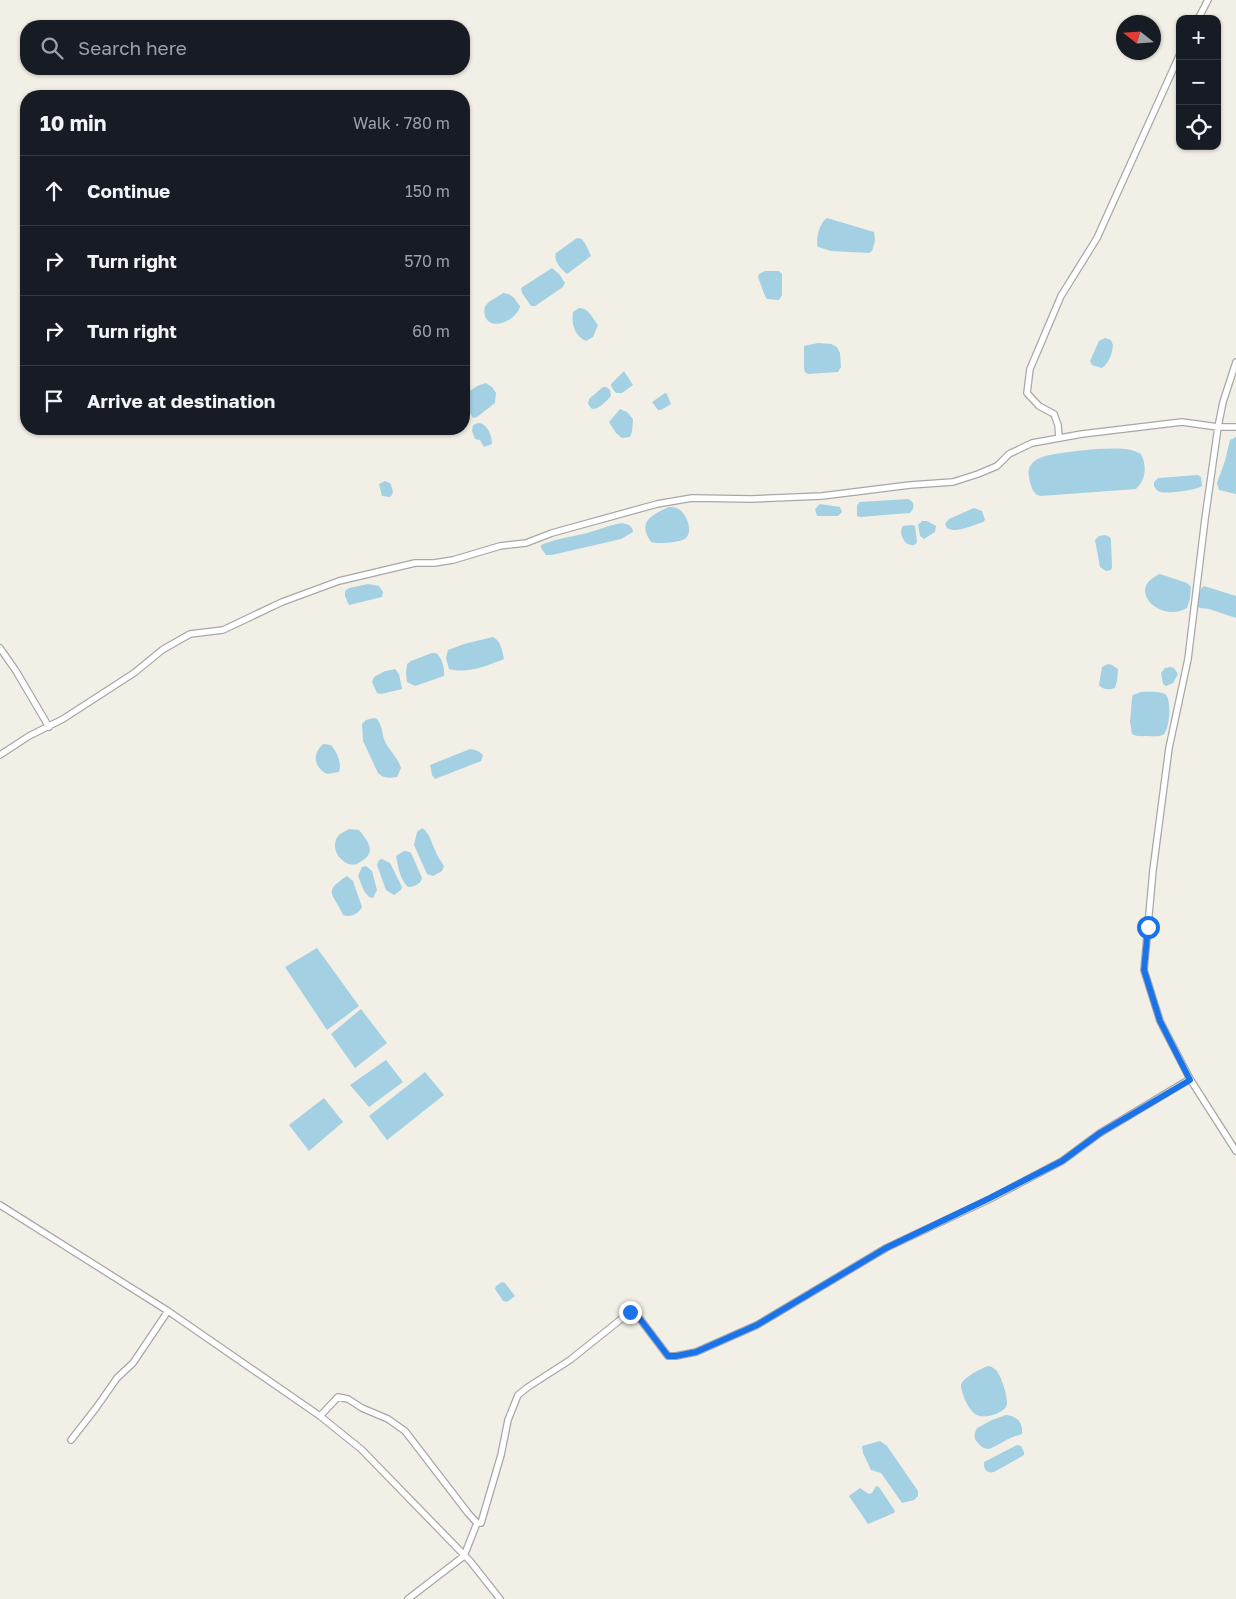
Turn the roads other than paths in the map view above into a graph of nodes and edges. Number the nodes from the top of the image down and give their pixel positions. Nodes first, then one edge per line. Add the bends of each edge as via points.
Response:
1 (1208, 0) edge
2 (1200, 15) edge
3 (1177, 60) edge
4 (1236, 362) edge
5 (1218, 427) junction
6 (1236, 427) edge
7 (1059, 438) junction
8 (0, 648) edge
9 (49, 727) junction
10 (0, 755) edge
11 (1190, 1080) junction
12 (1236, 1150) edge
13 (0, 1205) edge
14 (168, 1311) junction
15 (320, 1416) junction
16 (70, 1440) dead end
17 (478, 1523) junction
18 (464, 1556) junction
19 (408, 1599) edge
20 (500, 1599) edge

1 - 2 street
3 - 7 street via 1097,238 1061,296 1030,369 1027,393 1039,406 1054,414
4 - 5 street
5 - 6 street
5 - 7 street via 1182,422
5 - 11 street via 1188,659 1167,756 1144,970 1160,1021
7 - 9 street via 1032,443 1009,454 997,466 952,482 822,496 692,498 657,504 526,543 500,546 453,560 415,563 340,581 282,602 223,630 190,634
8 - 9 street
9 - 10 street via 28,736
11 - 12 street
11 - 17 street via 1100,1133 1062,1161 886,1248 757,1325 696,1352 668,1356 637,1315 630,1312 570,1360 518,1395 508,1420 482,1520
13 - 14 street
14 - 15 street
14 - 16 street via 133,1363 117,1378
15 - 17 street via 338,1397 394,1423 405,1431
15 - 18 street via 361,1449
17 - 18 street
18 - 19 street
18 - 20 street

